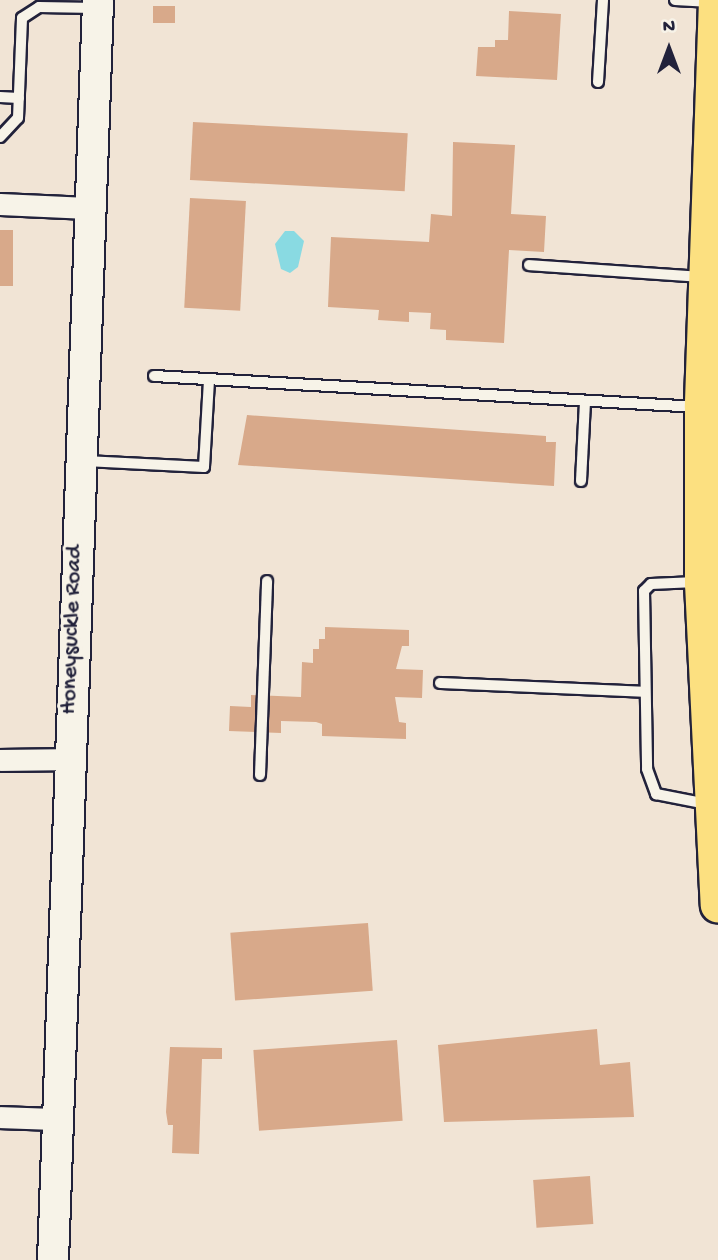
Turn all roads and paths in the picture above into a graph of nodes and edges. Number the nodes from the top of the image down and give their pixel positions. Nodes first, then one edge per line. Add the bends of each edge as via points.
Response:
1 (603, 0) edge
2 (675, 0) edge
3 (716, 1) edge
4 (98, 4) edge
5 (598, 82) dead end
6 (0, 97) edge
7 (19, 98) junction
8 (0, 137) edge
9 (0, 204) edge
10 (88, 208) junction
11 (529, 265) dead end
12 (704, 277) junction
13 (154, 376) dead end
14 (209, 379) junction
15 (584, 401) junction
16 (702, 407) junction
17 (79, 460) junction
18 (581, 481) dead end
19 (702, 484) junction
20 (718, 519) edge
21 (267, 581) dead end
22 (710, 591) edge
23 (440, 683) dead end
24 (644, 692) junction
25 (68, 759) junction
26 (0, 760) edge
27 (260, 775) dead end
28 (713, 804) junction
29 (718, 905) edge
30 (0, 1117) edge
31 (58, 1119) junction
32 (53, 1260) edge

1 - 5 lane
2 - 3 lane
3 - 12 highway
4 - 7 lane via 39,7 22,18
4 - 10 main road, Honeysuckle Road
6 - 7 lane
7 - 8 lane via 18,118
9 - 10 street
10 - 17 main road, Honeysuckle Road
11 - 12 lane
12 - 16 highway
13 - 14 lane
14 - 15 lane
14 - 17 lane via 204,467
15 - 16 lane
15 - 18 lane
16 - 19 highway
17 - 25 main road, Honeysuckle Road
19 - 20 lane
19 - 22 highway
21 - 27 lane
22 - 24 lane via 651,584 643,590
22 - 28 highway
23 - 24 lane
24 - 28 lane via 647,769 656,794
25 - 26 street
25 - 31 main road, Honeysuckle Road
28 - 29 highway
30 - 31 street
31 - 32 main road, Honeysuckle Road

